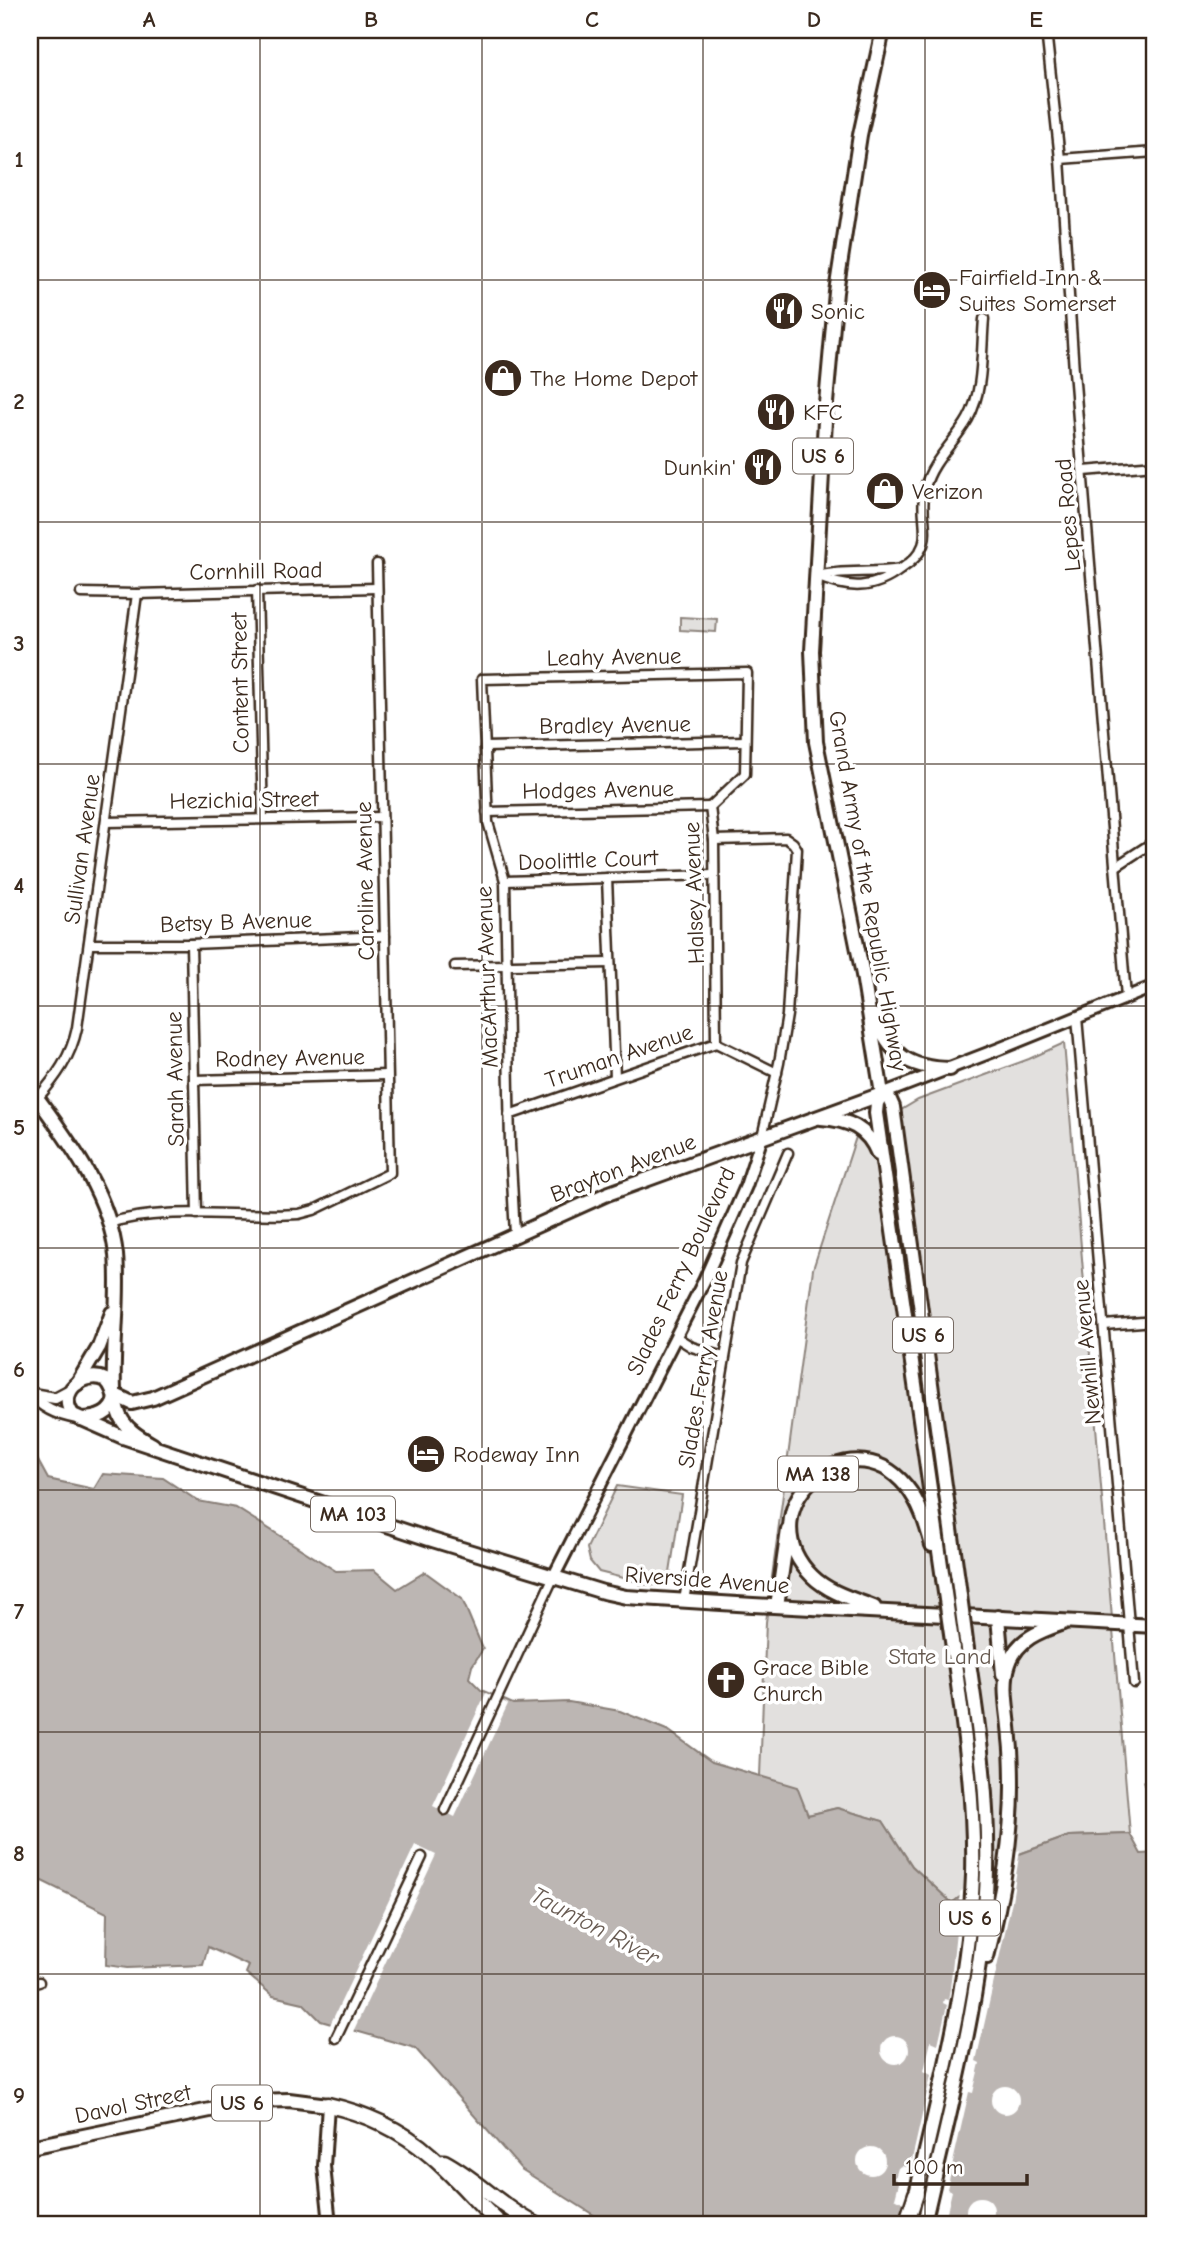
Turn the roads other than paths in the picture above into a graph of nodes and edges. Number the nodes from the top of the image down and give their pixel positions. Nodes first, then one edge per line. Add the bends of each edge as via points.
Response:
1 (883, 30) edge
2 (1046, 30) edge
3 (1155, 152) edge
4 (1060, 159) junction
5 (984, 319) dead end
6 (1155, 465) edge
7 (1084, 471) junction
8 (377, 564) dead end
9 (901, 569) junction
10 (816, 576) junction
11 (376, 588) junction
12 (257, 590) junction
13 (81, 593) dead end
14 (136, 594) junction
15 (747, 673) joint
16 (482, 680) joint
17 (746, 741) junction
18 (485, 747) junction
19 (710, 807) junction
20 (487, 812) junction
21 (382, 817) junction
22 (263, 818) junction
23 (106, 822) junction
24 (714, 840) junction
25 (1155, 841) edge
26 (1115, 867) junction
27 (713, 875) junction
28 (607, 878) junction
29 (505, 881) junction
30 (385, 936) junction
31 (89, 944) junction
32 (191, 944) junction
33 (610, 963) junction
34 (507, 965) junction
35 (455, 966) dead end
36 (1155, 986) edge
37 (1126, 997) junction
38 (867, 998) junction
39 (1077, 1017) junction
40 (716, 1043) junction
41 (950, 1069) junction
42 (777, 1073) junction
43 (387, 1075) junction
44 (615, 1077) junction
45 (194, 1080) junction
46 (34, 1094) edge
47 (882, 1094) junction
48 (509, 1115) junction
49 (817, 1117) junction
50 (762, 1138) junction
51 (788, 1153) dead end
52 (884, 1174) junction
53 (197, 1214) junction
54 (109, 1223) junction
55 (515, 1234) junction
56 (116, 1292) junction
57 (1155, 1321) edge
58 (1104, 1325) junction
59 (676, 1337) junction
60 (724, 1357) junction
61 (73, 1387) junction
62 (30, 1393) edge
63 (115, 1395) junction
64 (79, 1418) junction
65 (153, 1445) junction
66 (791, 1516) junction
67 (554, 1576) junction
68 (943, 1579) junction
69 (684, 1601) junction
70 (776, 1606) junction
71 (884, 1612) junction
72 (998, 1617) junction
73 (1069, 1621) junction
74 (1129, 1625) junction
75 (1155, 1626) edge
76 (1134, 1683) dead end
77 (1008, 1709) junction
78 (444, 1810) dead end
79 (422, 1857) dead end
80 (336, 2038) dead end
81 (964, 2046) junction
82 (328, 2105) junction
83 (30, 2147) edge
84 (431, 2155) junction
85 (916, 2194) junction
86 (330, 2224) edge
87 (500, 2224) edge
88 (534, 2224) edge
89 (906, 2224) edge
90 (912, 2224) edge
91 (924, 2224) edge

1 - 10 main road, Grand Army of the Republic Highway / US 6 via 860,135 836,292
2 - 4 street, Lepes Road
3 - 4 street
4 - 7 street, Lepes Road
5 - 9 street via 974,406 925,488 923,549
6 - 7 street
7 - 26 street, Lepes Road
8 - 11 street, Caroline Avenue
9 - 10 street
9 - 10 street via 887,580 865,586 837,585
10 - 38 main road, Grand Army of the Republic Highway / US 6 via 812,650 815,733
11 - 12 street, Cornhill Road
11 - 21 street, Caroline Avenue
12 - 14 street, Cornhill Road
12 - 22 street, Content Street
13 - 14 street, Cornhill Road
14 - 23 street, Sullivan Avenue
15 - 16 street, Leahy Avenue
15 - 17 street, Halsey Avenue
16 - 18 street, MacArthur Avenue
17 - 18 street, Bradley Avenue
17 - 19 street, Halsey Avenue via 745,774
18 - 20 street, MacArthur Avenue
19 - 20 street, Hodges Avenue
19 - 24 street, Halsey Avenue
20 - 29 street, MacArthur Avenue
21 - 22 street, Hezichia Street
21 - 30 street, Caroline Avenue
22 - 23 street, Hezichia Street
23 - 31 street, Sullivan Avenue
24 - 27 street, Halsey Avenue
24 - 42 street, Slades Ferry Boulevard via 784,838 792,841 797,851 787,1015
25 - 26 street
26 - 37 street, Lepes Road
27 - 28 street, Doolittle Court
27 - 40 street, Halsey Avenue
28 - 29 street, Doolittle Court
28 - 33 street
29 - 34 street, MacArthur Avenue
30 - 32 street, Betsy B Avenue
30 - 43 street, Caroline Avenue
31 - 32 street, Betsy B Avenue
31 - 46 street, Sullivan Avenue via 74,1042 59,1073
32 - 45 street, Sarah Avenue
33 - 34 street
33 - 44 street
34 - 35 street
34 - 48 street, MacArthur Avenue
36 - 37 main road, Brayton Avenue
37 - 39 main road, Brayton Avenue
38 - 41 main road via 899,1055 922,1067
38 - 47 main road, Grand Army of the Republic Highway / US 6
39 - 41 main road, Brayton Avenue
39 - 58 street, Newhill Avenue
40 - 42 street, Truman Avenue
40 - 44 street, Truman Avenue
41 - 47 main road, Brayton Avenue
42 - 50 street, Slades Ferry Boulevard
43 - 45 street, Rodney Avenue
43 - 53 street, Caroline Avenue via 390,1173 299,1214
44 - 48 street, Truman Avenue
45 - 53 street, Sarah Avenue
46 - 54 main road, MA 103 via 78,1157
47 - 49 main road, Brayton Avenue
47 - 52 main road, US 6 via 876,1113
47 - 81 main road, US 6, bridge via 894,1111 985,1785 985,1919
48 - 55 street, MacArthur Avenue
49 - 50 main road, Brayton Avenue
49 - 52 main road via 862,1130 873,1143
50 - 55 main road, Brayton Avenue via 607,1194
50 - 59 main road, Slades Ferry Boulevard via 747,1186
51 - 60 street, Slades Ferry Avenue via 741,1263
52 - 68 main road, US 6
53 - 54 street
54 - 56 main road, MA 103
55 - 63 main road, Brayton Avenue via 153,1398 132,1403
56 - 61 main road, MA 103 via 104,1337
56 - 63 main road, MA 103
57 - 58 street
58 - 74 street, Newhill Avenue
59 - 60 street
59 - 67 main road, Slades Ferry Boulevard
60 - 69 street, Slades Ferry Avenue
61 - 62 street via 51,1398
61 - 63 main road via 87,1378 100,1377
61 - 64 main road via 68,1408
62 - 64 street, Riverside Avenue via 52,1410
63 - 64 main road via 106,1414
63 - 65 main road, Riverside Avenue / MA 103 via 126,1426
64 - 65 main road, Riverside Avenue / MA 103
65 - 67 main road, Riverside Avenue / MA 103 via 429,1539
66 - 68 main road, MA 138 via 800,1492 826,1469 850,1462 882,1468 900,1480 917,1503
66 - 70 main road
66 - 71 main road, MA 138 via 794,1546 810,1574 831,1589
67 - 69 main road, Riverside Avenue / MA 103 via 626,1597
67 - 78 street
68 - 85 main road, US 6, bridge via 971,1786 973,1877 964,1972
69 - 70 main road, Riverside Avenue / MA 103
70 - 71 main road, Riverside Avenue / MA 103
71 - 72 main road, Riverside Avenue / MA 138
72 - 73 main road, Riverside Avenue / MA 138
72 - 77 main road
73 - 74 main road, Riverside Avenue / MA 138
73 - 77 main road, MA 138 via 1032,1635 1017,1648 1007,1669
74 - 75 main road, Riverside Avenue / MA 138
74 - 76 street, Newhill Avenue
77 - 81 main road, MA 138 via 1010,1835 1002,1891
79 - 80 street
81 - 91 main road, US 6
82 - 83 main road, Davol Street / US 6 via 254,2101
82 - 84 highway, US 6 via 386,2126
82 - 86 main road via 324,2166
84 - 87 highway
84 - 88 highway, US 6
85 - 89 highway, US 6
85 - 90 highway

